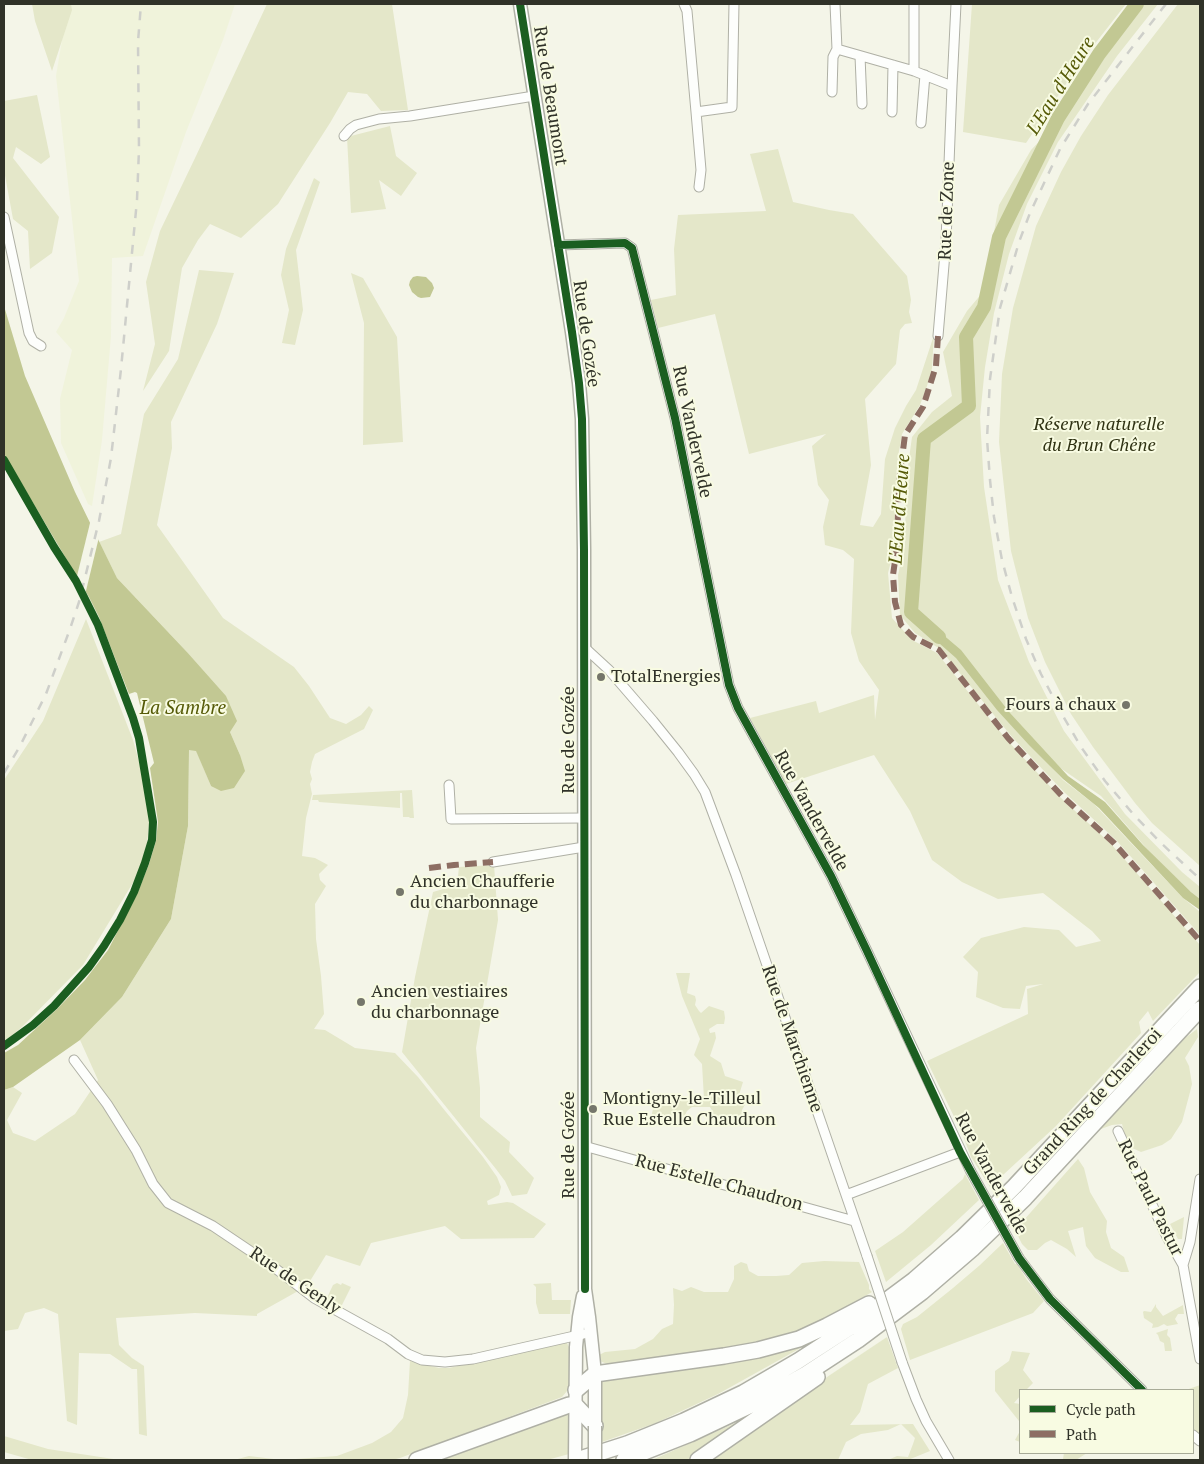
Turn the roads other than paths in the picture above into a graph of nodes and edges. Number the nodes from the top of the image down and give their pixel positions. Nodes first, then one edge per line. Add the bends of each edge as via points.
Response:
1 (520, 4) edge
2 (684, 4) edge
3 (734, 4) edge
4 (835, 4) edge
5 (914, 4) edge
6 (956, 4) edge
7 (837, 49) junction
8 (860, 56) junction
9 (893, 65) junction
10 (914, 71) junction
11 (925, 75) junction
12 (952, 86) junction
13 (832, 92) dead end
14 (534, 96) junction
15 (862, 104) dead end
16 (696, 112) junction
17 (892, 112) dead end
18 (921, 123) dead end
19 (344, 136) dead end
20 (699, 187) dead end
21 (550, 194) joint
22 (4, 217) edge
23 (558, 245) junction
24 (938, 336) dead end
25 (41, 346) dead end
26 (584, 647) junction
27 (450, 784) dead end
28 (584, 818) junction
29 (584, 847) junction
30 (493, 862) dead end
31 (1200, 987) edge
32 (1200, 1008) edge
33 (74, 1060) dead end
34 (1132, 1071) junction
35 (1118, 1131) dead end
36 (584, 1146) junction
37 (960, 1152) junction
38 (1200, 1179) edge
39 (846, 1196) junction
40 (854, 1220) junction
41 (1183, 1265) junction
42 (914, 1280) junction
43 (584, 1334) junction
44 (858, 1340) junction
45 (1200, 1359) edge
46 (595, 1374) junction
47 (1141, 1389) edge
48 (576, 1390) junction
49 (576, 1406) junction
50 (595, 1426) junction
51 (417, 1460) edge
52 (576, 1460) edge
53 (595, 1460) edge
54 (624, 1460) edge
55 (698, 1460) edge
56 (949, 1460) edge

1 - 14 main road, Rue de Beaumont
2 - 16 street
3 - 16 street via 732,107
4 - 7 street
5 - 10 street
6 - 12 street, Rue de Zone
7 - 8 street
7 - 13 street via 832,57
8 - 9 street
8 - 15 street
9 - 10 street
9 - 17 street
10 - 11 street
11 - 12 street
11 - 18 street
12 - 24 street, Rue de Zone via 946,241
14 - 19 street via 379,118 356,125
14 - 21 main road, Rue de Beaumont
16 - 20 street via 701,170
21 - 23 main road, Rue de Gozée
22 - 25 street via 29,333
23 - 26 main road, Rue de Gozée via 582,419
23 - 37 street, Rue Vandervelde via 625,242 632,248 676,418 729,685 743,718 831,876
26 - 28 main road, Rue de Gozée
26 - 39 street, Rue de Marchienne via 609,670 660,729 705,792
27 - 28 street via 451,819
28 - 29 main road, Rue de Gozée
29 - 30 street
29 - 36 main road, Rue de Gozée
31 - 34 highway, Grand Ring de Charleroi
32 - 34 highway, Grand Ring de Charleroi
33 - 43 street, Rue de Genly via 107,1104 153,1184 168,1203 213,1226 314,1298 380,1334 408,1354 422,1360 445,1362
34 - 42 highway, Grand Ring de Charleroi via 962,1238
34 - 44 highway, Grand Ring de Charleroi via 1024,1198 922,1292
35 - 41 street, Rue Paul Pastur
36 - 40 street, Rue Estelle Chaudron
36 - 43 main road, Rue de Gozée via 585,1289 578,1317
37 - 39 street
37 - 47 street, Rue Vandervelde, bridge via 1019,1258 1050,1300
38 - 41 street
39 - 40 street, Rue de Marchienne
40 - 56 street, Rue de Marchienne, bridge via 916,1399
41 - 45 street
42 - 46 highway via 799,1339 724,1356
42 - 52 highway, Grand Ring de Charleroi via 845,1331 743,1393 627,1444
43 - 46 main road, Rue de Gozée
43 - 48 main road, Rue de Gozée
44 - 54 highway, Grand Ring de Charleroi via 749,1406
44 - 55 highway via 843,1359
46 - 48 highway
46 - 50 main road, Rue de Gozée
48 - 49 main road, Rue de Gozée
49 - 50 highway
49 - 51 highway via 569,1405
49 - 52 main road, Rue de Gozée
50 - 53 main road, Rue de Gozée, bridge

